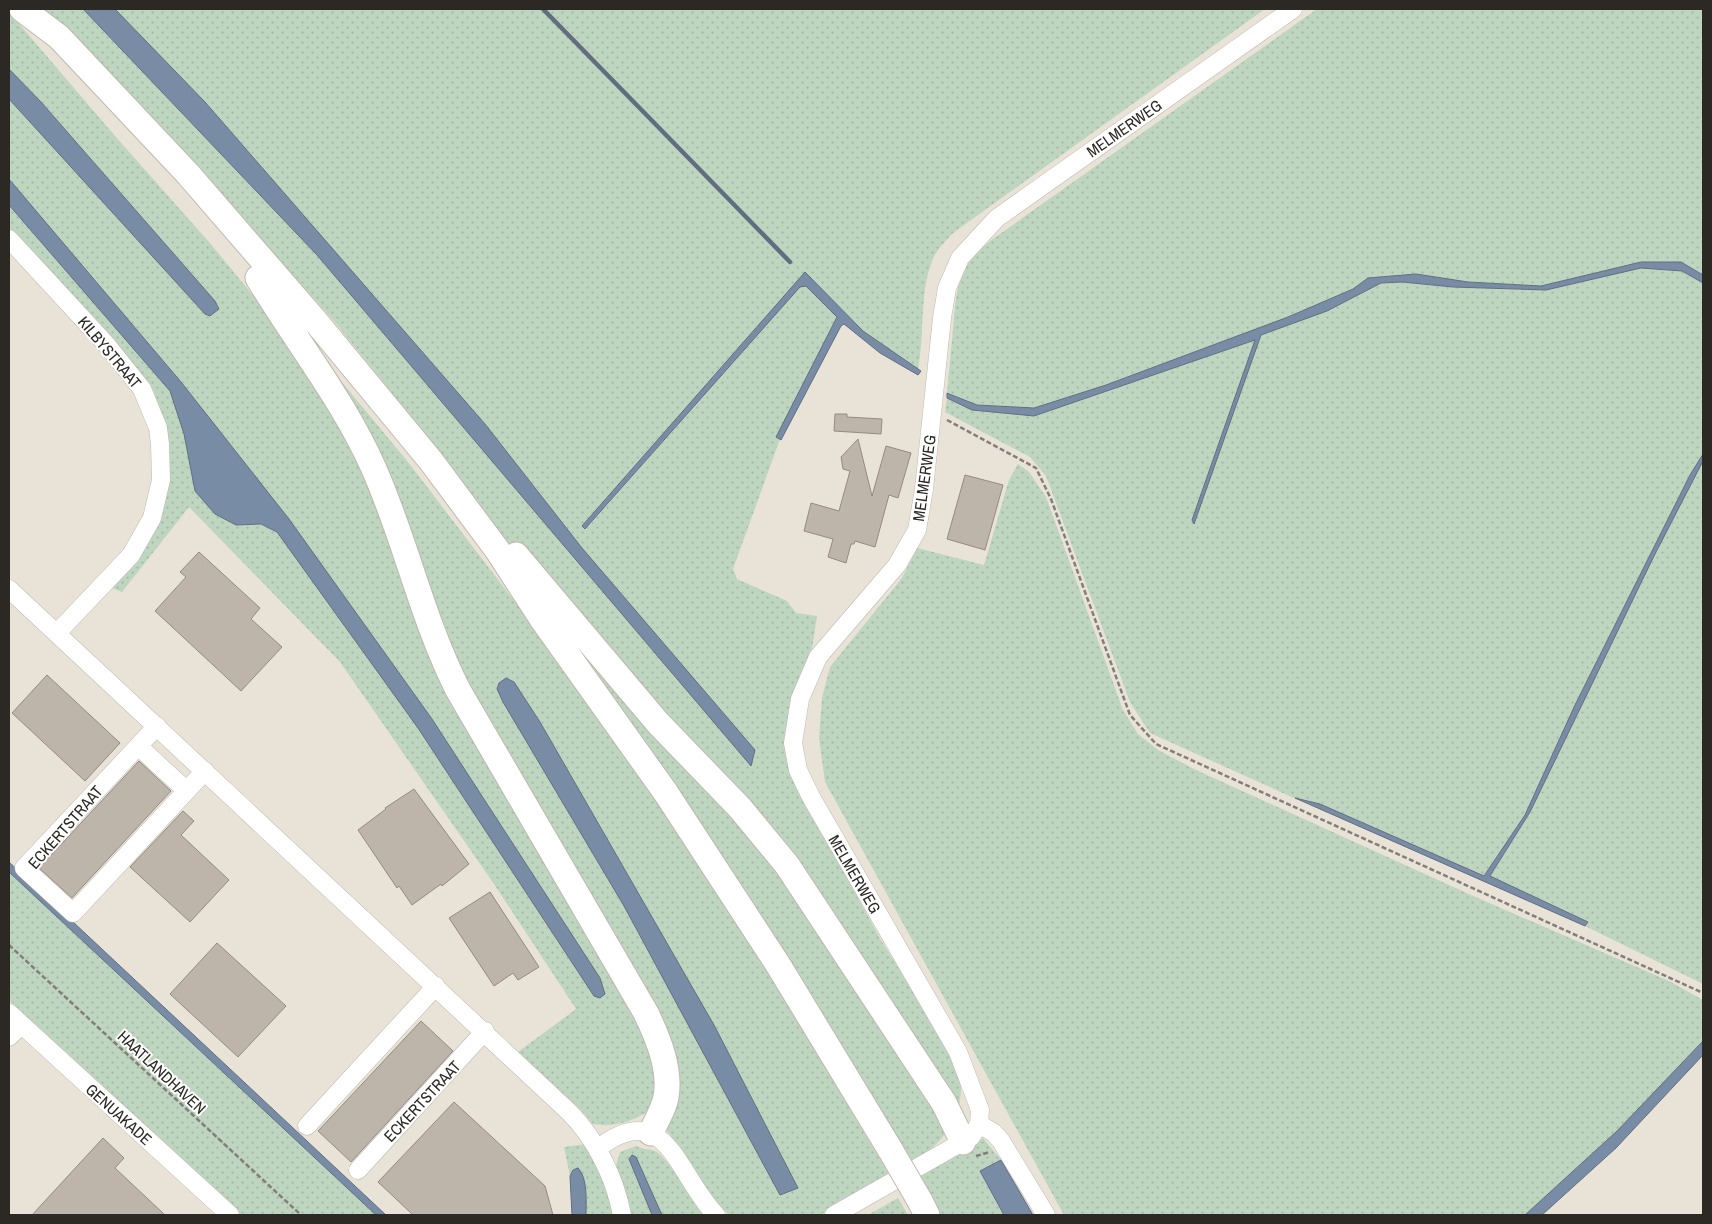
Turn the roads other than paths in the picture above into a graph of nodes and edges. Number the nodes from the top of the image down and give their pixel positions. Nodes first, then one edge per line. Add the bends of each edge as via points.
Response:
1 (23, 9) edge
2 (1293, 9) edge
3 (9, 239) edge
4 (258, 278) junction
5 (430, 461) junction
6 (9, 589) edge
7 (542, 619) junction
8 (57, 633) junction
9 (157, 726) junction
10 (138, 746) junction
11 (205, 771) junction
12 (187, 791) junction
13 (436, 986) junction
14 (15, 1019) edge
15 (485, 1032) junction
16 (9, 1037) edge
17 (979, 1124) junction
18 (307, 1126) dead end
19 (651, 1133) junction
20 (963, 1142) junction
21 (597, 1149) junction
22 (358, 1170) dead end
23 (924, 1208) edge
24 (230, 1215) edge
25 (622, 1215) edge
26 (716, 1215) edge
27 (834, 1215) edge
28 (1046, 1215) edge

1 - 4 highway via 48,47
1 - 5 highway via 59,36 182,167 317,323
2 - 17 street, MELMERWEG via 997,218 960,258 947,288 942,318 917,530 897,565 818,657 800,699 794,743 798,770 958,1052 980,1110
3 - 8 street, KILBYSTRAAT via 106,344 142,389 158,428 160,444 161,480 152,518 131,554
4 - 7 highway via 392,437 491,562
4 - 19 highway via 360,438 388,502 442,658 654,1030 667,1085 663,1108
5 - 7 highway via 498,551
5 - 20 highway via 450,474 619,678 740,808 787,864 944,1103
6 - 8 street
7 - 23 highway, bridge via 736,899
8 - 9 street
9 - 10 street, ECKERTSTRAAT
9 - 11 street
10 - 12 street
10 - 12 street, ECKERTSTRAAT via 24,868 45,888 73,913
11 - 12 street, ECKERTSTRAAT
11 - 13 street
13 - 15 street
13 - 18 street
14 - 16 street
14 - 24 street, GENUAKADE
15 - 21 street via 579,1121
15 - 22 street, ECKERTSTRAAT
17 - 20 street via 971,1137
17 - 28 street via 994,1133 1001,1142
19 - 21 street via 626,1132
19 - 26 street via 670,1150
20 - 27 street
21 - 25 street via 615,1189

